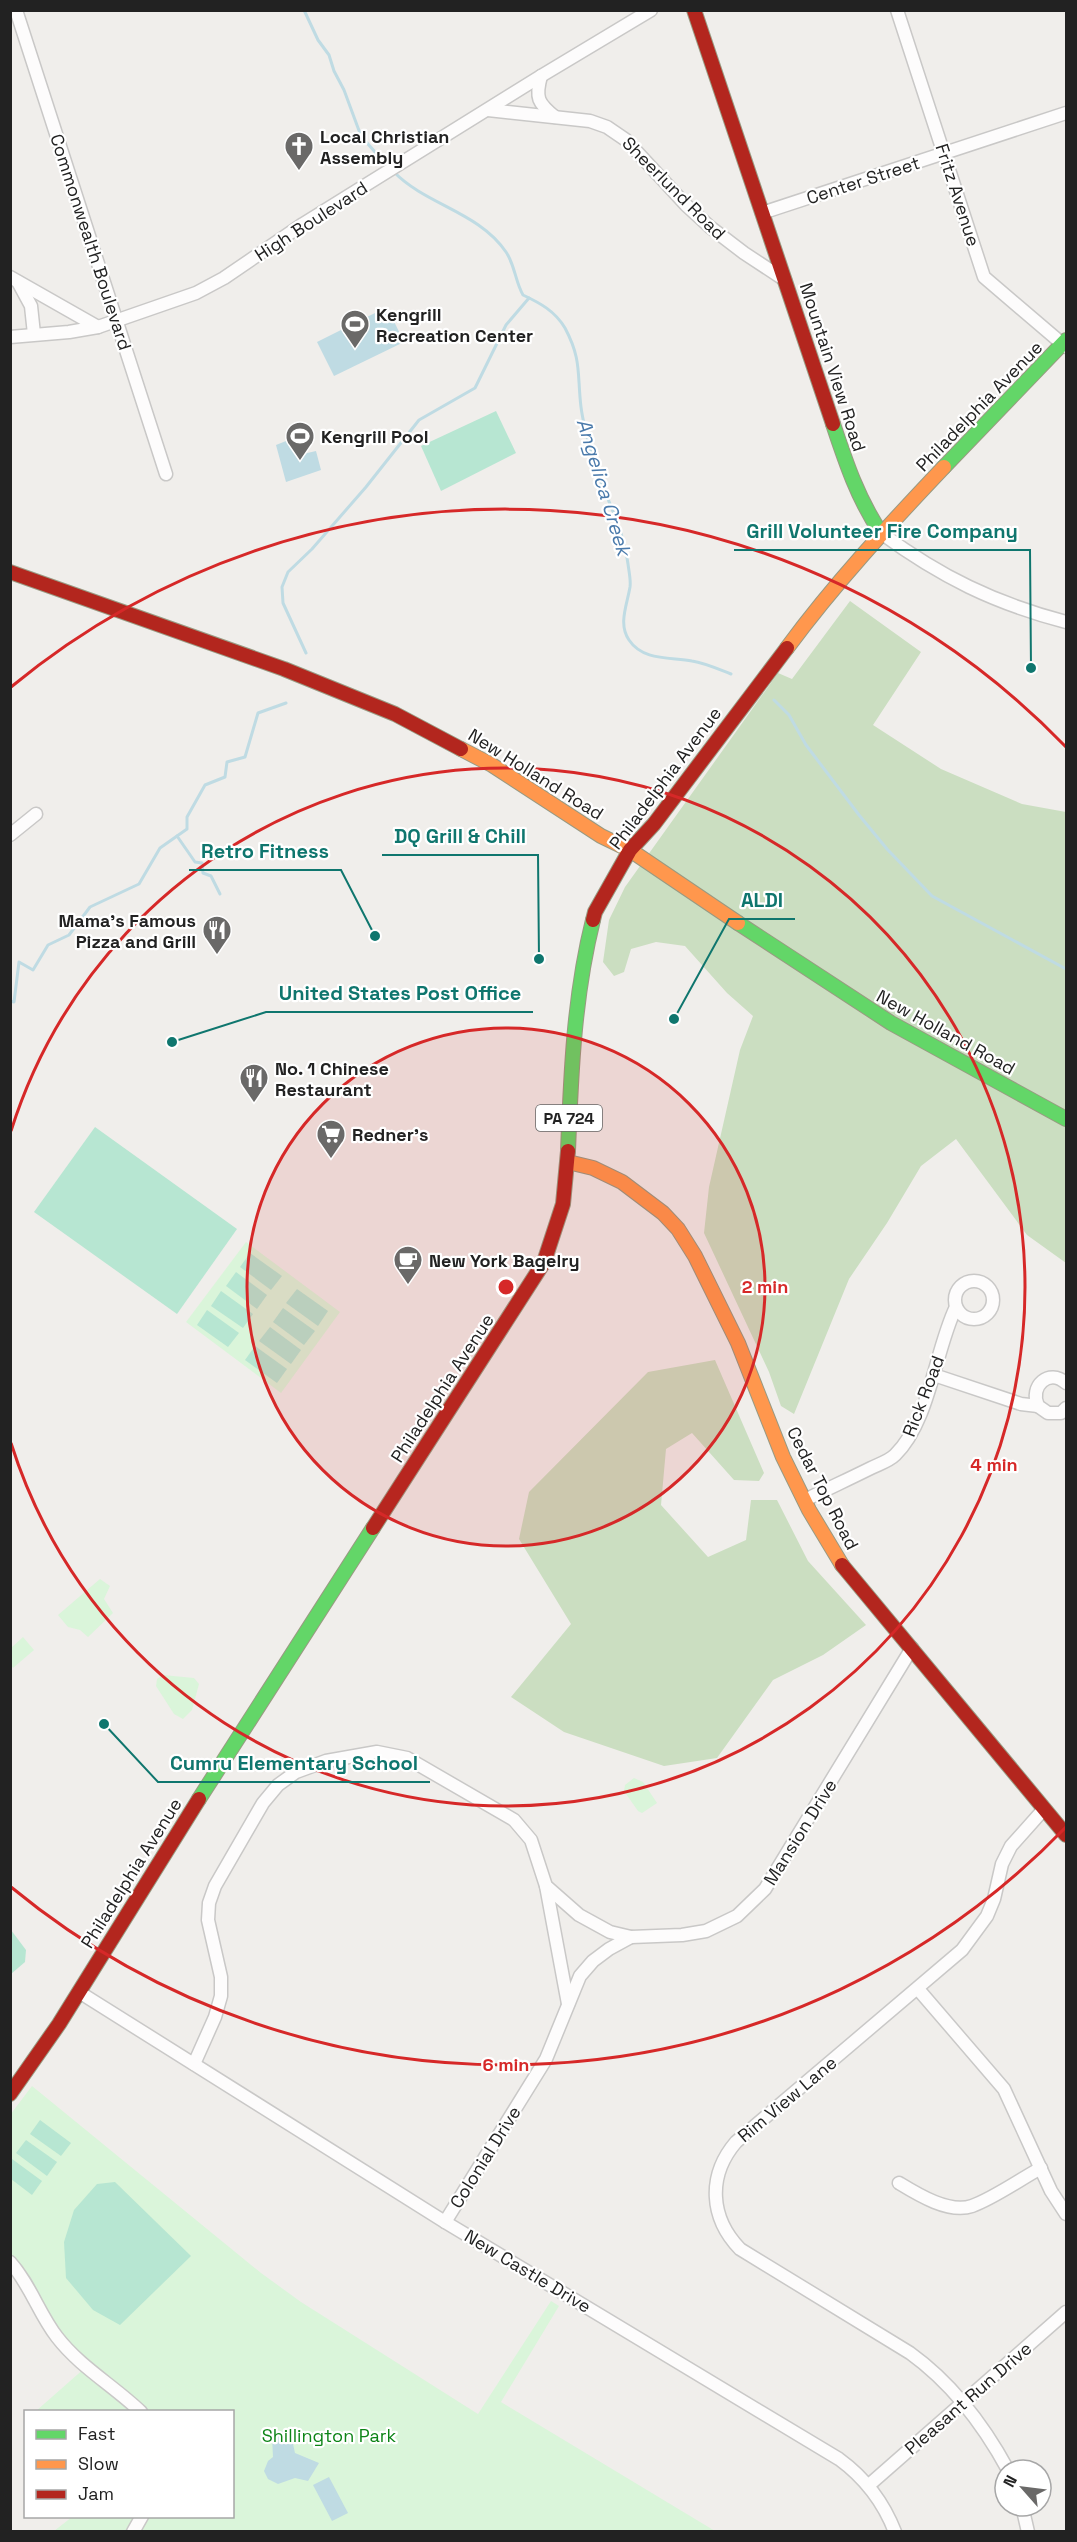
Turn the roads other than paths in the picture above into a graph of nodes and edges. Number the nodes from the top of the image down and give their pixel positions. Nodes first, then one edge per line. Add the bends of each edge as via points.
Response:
1 (16, 10) edge
2 (651, 10) edge
3 (694, 10) edge
4 (897, 10) edge
5 (541, 76) junction
6 (488, 110) junction
7 (1066, 113) edge
8 (555, 117) junction
9 (945, 153) junction
10 (762, 213) junction
11 (14, 279) edge
12 (785, 280) junction
13 (117, 321) junction
14 (98, 327) junction
15 (34, 334) junction
16 (10, 337) edge
17 (1065, 344) edge
18 (166, 474) dead end
19 (881, 533) junction
20 (10, 572) edge
21 (1066, 622) edge
22 (36, 814) dead end
23 (10, 835) edge
24 (630, 850) junction
25 (1066, 1119) edge
26 (568, 1162) junction
27 (956, 1307) dead end
28 (934, 1375) junction
29 (1066, 1383) edge
30 (1038, 1406) junction
31 (1066, 1408) edge
32 (805, 1500) junction
33 (912, 1648) junction
34 (1044, 1809) junction
35 (1066, 1835) edge
36 (546, 1886) junction
37 (631, 1937) junction
38 (918, 1989) junction
39 (79, 1992) junction
40 (568, 2005) junction
41 (194, 2064) junction
42 (10, 2094) edge
43 (1041, 2168) junction
44 (898, 2183) dead end
45 (1066, 2214) edge
46 (445, 2222) junction
47 (10, 2262) edge
48 (1066, 2312) edge
49 (964, 2402) junction
50 (139, 2410) edge
51 (1001, 2458) edge
52 (869, 2485) junction
53 (141, 2518) edge
54 (133, 2532) edge
55 (895, 2532) edge

1 - 13 street, Commonwealth Boulevard
2 - 5 street, High Boulevard
3 - 10 main road, Mountain View Road
4 - 9 street, Fritz Avenue
5 - 6 street, High Boulevard
5 - 8 street via 539,100
6 - 8 street, Sheerlund Road
6 - 13 street, High Boulevard via 224,278 184,298
7 - 9 street, Center Street
8 - 12 street, Sheerlund Road via 590,121 617,133 710,227
9 - 10 street, Center Street
9 - 17 street, Fritz Avenue via 984,278
10 - 12 main road, Mountain View Road
11 - 14 street
11 - 15 street via 31,306
12 - 19 main road, Mountain View Road via 854,487
13 - 14 street, High Boulevard
13 - 18 street, Commonwealth Boulevard
14 - 15 street, High Boulevard
15 - 16 street, High Boulevard
17 - 19 main road, Philadelphia Avenue / PA 724
19 - 21 street, Mountain View Road via 919,561 966,586
19 - 24 main road, Philadelphia Avenue / PA 724 via 824,598 654,824
20 - 24 main road, New Holland Road via 284,669 395,714 492,765 601,836
22 - 23 street
24 - 25 main road, New Holland Road via 891,1023
24 - 26 main road, Philadelphia Avenue / PA 724 via 595,912 584,955 573,1040
26 - 32 main road, Cedar Top Road via 593,1168 622,1182 678,1229 741,1350 783,1457
26 - 39 main road, Philadelphia Avenue / PA 724 via 560,1216 534,1280 280,1671
27 - 28 street, Rick Road
28 - 30 street
28 - 32 street, Rick Road via 911,1433 894,1457
29 - 30 street via 1052,1377 1040,1382 1035,1394
30 - 31 street via 1054,1414
32 - 33 main road, Cedar Top Road via 848,1574
33 - 34 main road, Cedar Top Road
33 - 37 street, Mansion Drive via 772,1880 748,1908 705,1931
34 - 35 main road, Cedar Top Road
34 - 38 street, Rim View Lane via 1007,1853 994,1899 975,1934
36 - 37 street via 594,1925
36 - 40 street
36 - 41 street via 531,1840 514,1820 415,1761 378,1752 327,1761 296,1772 263,1803 211,1896 208,1920 221,1996 216,2017
37 - 40 street, Colonial Drive via 593,1961 580,1976
38 - 43 street via 1004,2089
38 - 49 street, Rim View Lane via 736,2142 717,2176 717,2215 734,2243 752,2259 910,2353 930,2367
39 - 41 street, New Castle Drive
39 - 42 main road, Philadelphia Avenue / PA 724
40 - 46 street, Colonial Drive via 537,2074
41 - 46 street, New Castle Drive
43 - 44 street via 970,2207 936,2202
43 - 45 street
46 - 52 street, New Castle Drive via 838,2459
47 - 50 street via 66,2348
48 - 49 street, Pleasant Run Drive
49 - 51 street, Rim View Lane
49 - 52 street, Pleasant Run Drive
52 - 55 street, New Castle Drive
53 - 54 street

